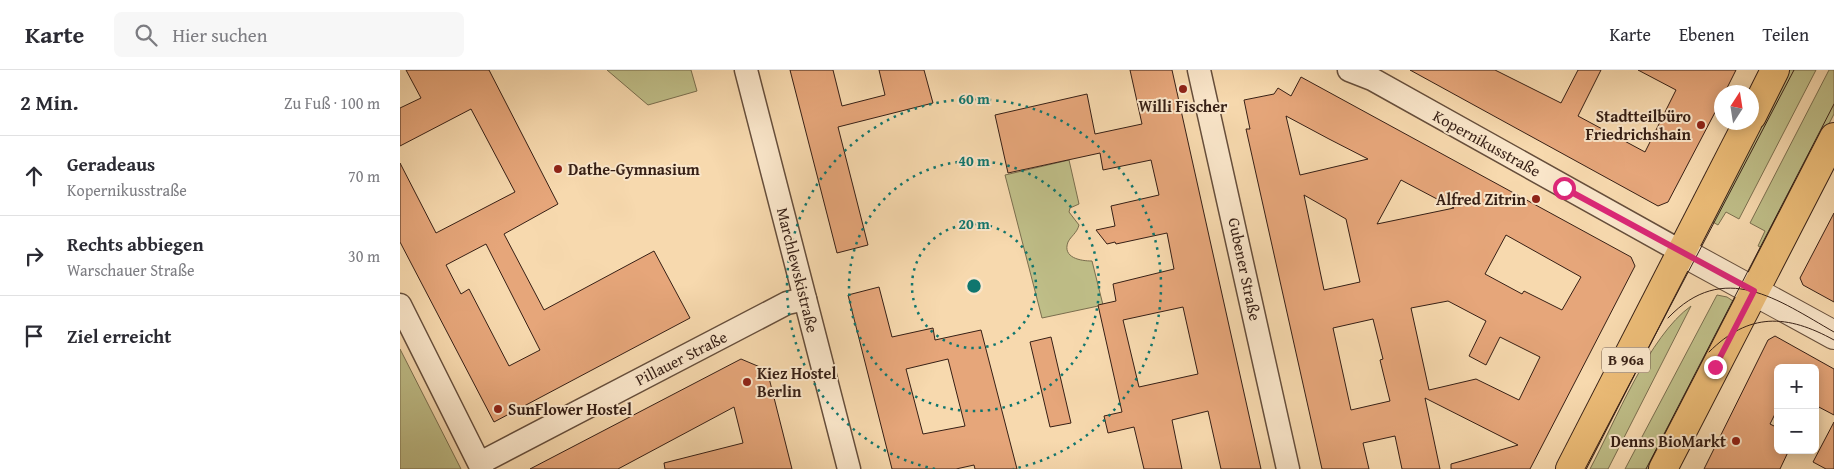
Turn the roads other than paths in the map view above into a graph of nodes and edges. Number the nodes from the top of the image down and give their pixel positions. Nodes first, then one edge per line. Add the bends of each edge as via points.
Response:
1 (746, 70) edge
2 (1199, 70) edge
3 (1349, 70) edge
4 (1775, 70) edge
5 (1759, 102) edge
6 (1744, 130) edge
7 (1834, 137) edge
8 (1682, 252) junction
9 (1754, 291) junction
10 (805, 299) junction
11 (400, 305) edge
12 (1834, 335) edge
13 (481, 466) edge
14 (849, 469) edge
15 (1288, 469) edge
16 (1570, 469) edge
17 (1663, 469) edge

1 - 10 street, Marchlewskistraße
2 - 15 street, Gubener Straße
3 - 8 street, Kopernikusstraße via 1381,84
4 - 5 main road
6 - 8 main road, B 96a
7 - 9 main road
8 - 9 street, Kopernikusstraße
8 - 16 main road, B 96a
9 - 12 street, Kopernikusstraße
9 - 17 main road
10 - 13 street, Pillauer Straße via 787,304
10 - 14 street, Marchlewskistraße
11 - 13 street

